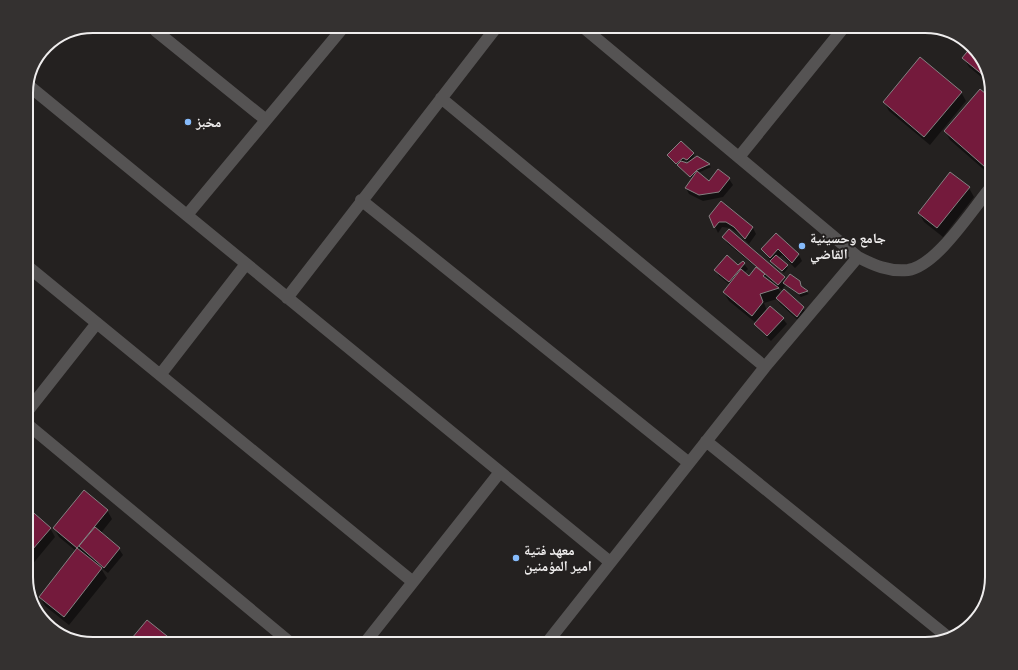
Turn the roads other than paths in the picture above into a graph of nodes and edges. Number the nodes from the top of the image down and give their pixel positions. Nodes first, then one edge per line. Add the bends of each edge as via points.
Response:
1 (162, 33) edge
2 (339, 33) edge
3 (491, 33) edge
4 (590, 33) edge
5 (839, 33) edge
6 (33, 89) edge
7 (441, 98) junction
8 (266, 120) junction
9 (739, 157) junction
10 (985, 194) edge
11 (361, 200) junction
12 (187, 216) junction
13 (858, 256) junction
14 (246, 264) junction
15 (33, 271) edge
16 (287, 298) junction
17 (97, 323) junction
18 (765, 366) junction
19 (160, 375) junction
20 (33, 404) edge
21 (33, 429) edge
22 (706, 441) junction
23 (689, 463) junction
24 (500, 472) junction
25 (610, 562) junction
26 (413, 582) junction
27 (944, 634) edge
28 (284, 637) edge
29 (370, 637) edge
30 (551, 637) edge

1 - 8 street
2 - 8 street
3 - 7 street
4 - 9 street
5 - 9 street
6 - 12 street
7 - 11 street
7 - 18 street
8 - 12 street
9 - 13 street
10 - 13 street via 935,255 922,266 909,270 876,267
11 - 16 street
11 - 23 street
12 - 14 street
13 - 18 street
14 - 16 street
14 - 19 street
15 - 17 street
16 - 24 street
17 - 19 street
17 - 20 street
18 - 22 street
19 - 26 street
21 - 28 street
22 - 23 street
22 - 27 street
23 - 25 street
24 - 25 street
24 - 26 street
25 - 30 street
26 - 29 street

